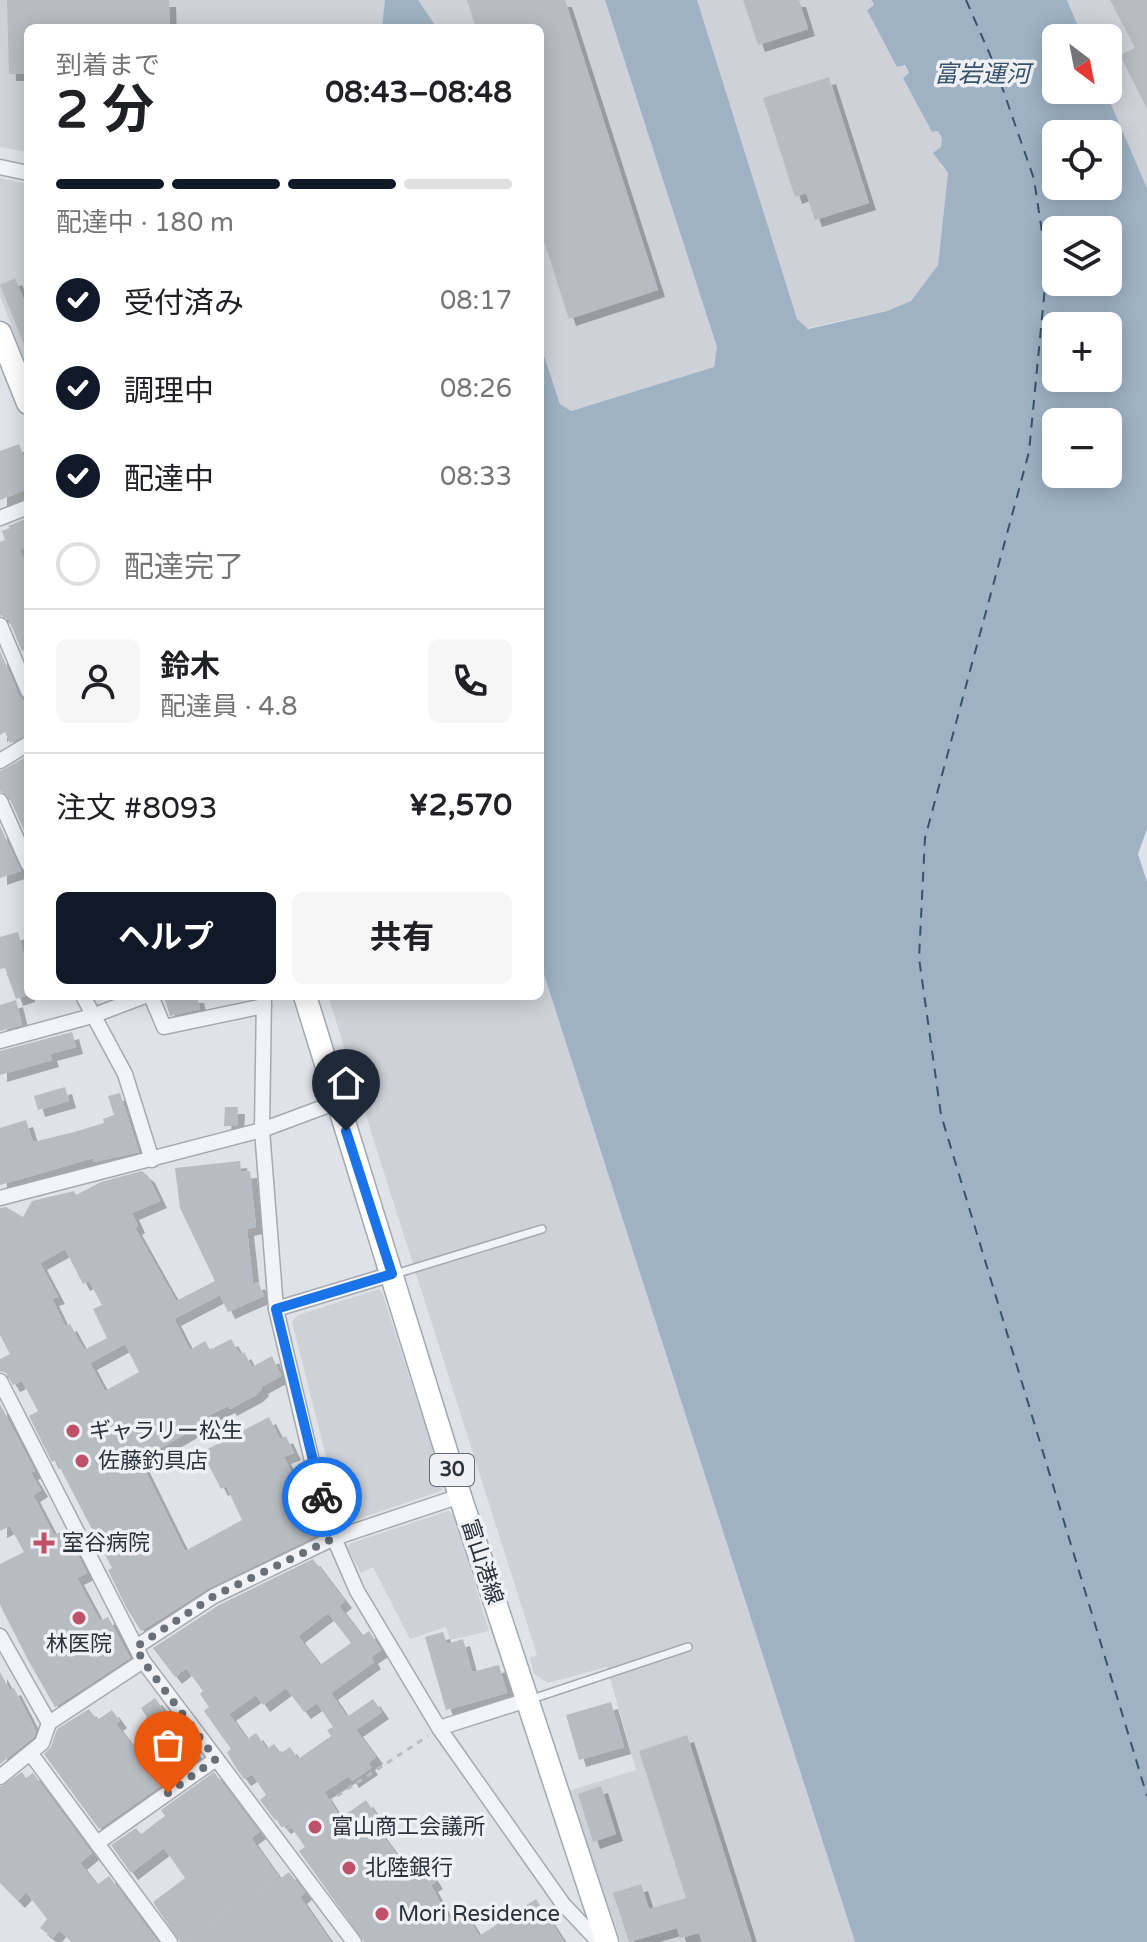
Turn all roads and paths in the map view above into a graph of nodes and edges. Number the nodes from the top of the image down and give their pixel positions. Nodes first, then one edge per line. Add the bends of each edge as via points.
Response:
1 (0, 167) edge
2 (24, 172) edge
3 (0, 333) edge
4 (24, 393) edge
5 (24, 509) edge
6 (0, 518) edge
7 (0, 625) edge
8 (21, 656) edge
9 (24, 746) edge
10 (0, 761) edge
11 (0, 801) edge
12 (24, 855) edge
13 (85, 1000) edge
14 (137, 1000) edge
15 (150, 1000) edge
16 (306, 1000) edge
17 (264, 1001) edge
18 (92, 1016) junction
19 (0, 1041) edge
20 (337, 1102) junction
21 (262, 1130) junction
22 (152, 1160) junction
23 (0, 1198) edge
24 (542, 1229) dead end
25 (392, 1274) junction
26 (276, 1309) junction
27 (0, 1381) edge
28 (460, 1496) junction
29 (334, 1538) junction
30 (0, 1636) edge
31 (688, 1647) dead end
32 (140, 1654) junction
33 (527, 1700) junction
34 (49, 1723) junction
35 (439, 1728) junction
36 (31, 1754) junction
37 (216, 1759) junction
38 (0, 1777) edge
39 (274, 1838) junction
40 (97, 1843) junction
41 (293, 1863) junction
42 (170, 1942) edge
43 (188, 1942) edge
44 (354, 1942) edge
45 (599, 1942) edge
46 (607, 1942) edge

1 - 2 street
3 - 4 main road
5 - 6 street
7 - 8 street
9 - 10 street
11 - 12 street
13 - 18 street
14 - 18 street
15 - 17 street via 164,1027
16 - 20 main road, 富山港線 / 30
17 - 21 street
18 - 19 street
18 - 22 street via 125,1074
20 - 21 street
20 - 25 main road, 富山港線 / 30
21 - 22 street
21 - 26 street
22 - 23 street
24 - 25 lane
25 - 26 street
25 - 28 main road, 富山港線 / 30
26 - 29 street
27 - 32 street
28 - 29 street
28 - 33 main road, 富山港線 / 30
29 - 32 street via 214,1596
29 - 35 street via 357,1591
30 - 34 street
31 - 33 lane
32 - 34 street
32 - 37 street
33 - 35 street
33 - 46 main road, 富山港線 / 30
34 - 36 street
35 - 39 path
35 - 45 street via 563,1904
36 - 38 street
36 - 40 street
37 - 39 street
37 - 40 street
39 - 41 street
40 - 42 street
41 - 43 path
41 - 44 street

